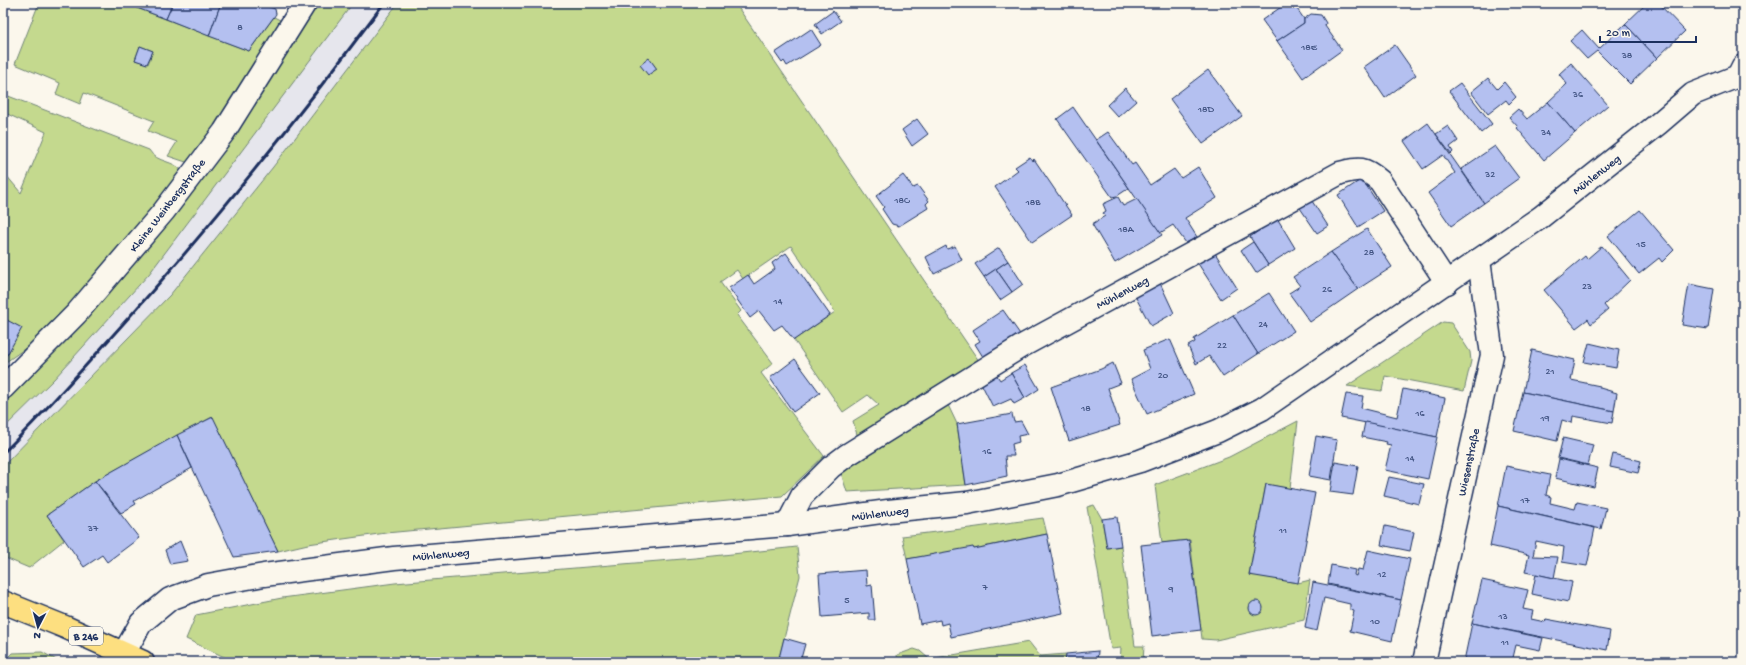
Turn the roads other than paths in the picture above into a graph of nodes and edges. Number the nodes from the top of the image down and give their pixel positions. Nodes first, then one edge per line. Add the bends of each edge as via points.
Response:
1 (305, 3) edge
2 (1741, 74) edge
3 (1479, 260) junction
4 (1447, 283) junction
5 (3, 388) edge
6 (787, 525) junction
7 (3, 602) edge
8 (134, 658) edge
9 (1424, 662) edge

1 - 5 street, Kleine Weinbergstraße via 224,132 164,211 81,308
2 - 3 street, Mühlenweg via 1693,94 1541,217
3 - 4 street, Mühlenweg
3 - 9 street, Wiesenstraße via 1492,355
4 - 6 street, Mühlenweg via 1262,409 1218,431 1140,461 1058,485 967,503
4 - 6 street, Mühlenweg via 1380,181 1370,172 1356,169 1340,173 1022,346 847,455 831,466 802,496
6 - 8 street, Mühlenweg via 394,558 208,585 170,599 142,623
7 - 8 main road, B 246

